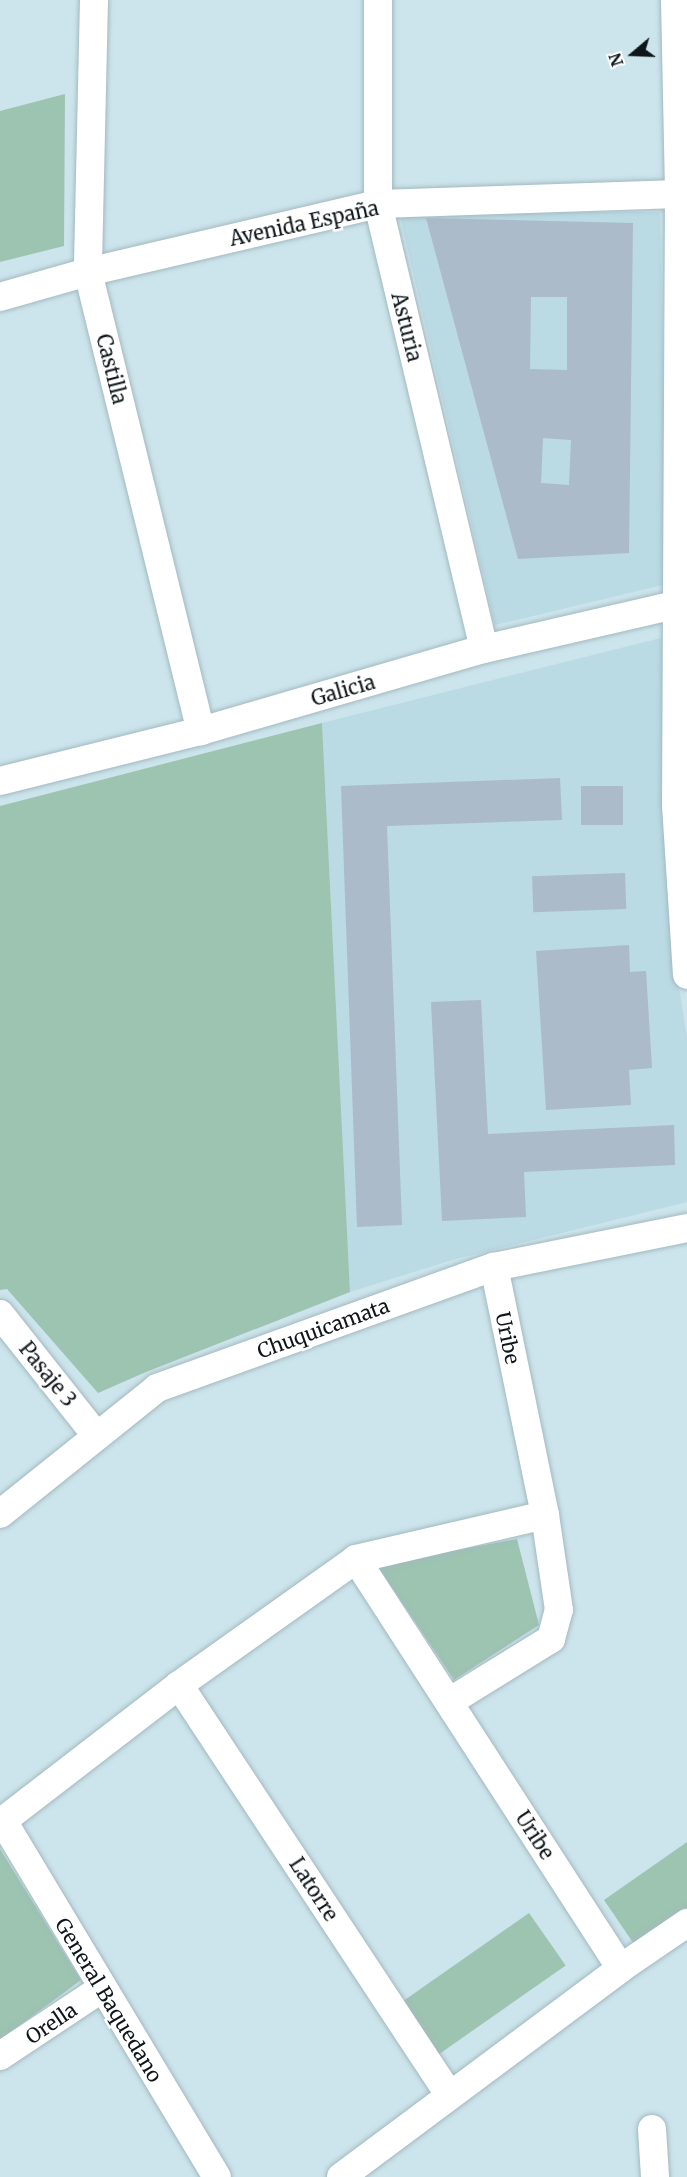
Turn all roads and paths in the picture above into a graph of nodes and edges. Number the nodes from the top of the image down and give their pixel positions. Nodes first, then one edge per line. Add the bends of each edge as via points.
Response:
1 (94, 0) edge
2 (378, 0) edge
3 (675, 0) edge
4 (683, 194) edge
5 (378, 204) junction
6 (88, 272) junction
7 (0, 297) edge
8 (682, 603) edge
9 (484, 649) junction
10 (201, 731) junction
11 (0, 781) edge
12 (687, 975) edge
13 (687, 1228) edge
14 (494, 1267) junction
15 (0, 1314) edge
16 (96, 1435) junction
17 (0, 1514) edge
18 (545, 1515) junction
19 (356, 1559) junction
20 (179, 1684) junction
21 (449, 1702) junction
22 (1, 1822) edge
23 (687, 1923) edge
24 (621, 1968) junction
25 (101, 1989) junction
26 (0, 2056) edge
27 (448, 2094) junction
28 (652, 2129) dead end
29 (217, 2177) edge
30 (341, 2177) edge
31 (655, 2177) edge

1 - 6 street, Castilla
2 - 5 street, Asturia
3 - 4 street
4 - 5 street, Avenida España
4 - 8 street
5 - 6 street, Avenida España
5 - 9 street, Asturia
6 - 7 street, Avenida España
6 - 10 street, Castilla
8 - 9 street, Galicia
8 - 12 street via 676,806
9 - 10 street, Galicia
10 - 11 street, Galicia
13 - 14 street, Chuquicamata
14 - 16 street, Chuquicamata via 157,1388
14 - 18 street, Uribe
15 - 16 street, Pasaje 3
16 - 17 street, Chuquicamata
18 - 19 street
18 - 21 street, Uribe via 559,1610 551,1640
19 - 20 street
19 - 21 street, Uribe
20 - 22 street, General Baquedano
20 - 27 street, Latorre
21 - 24 street, Uribe
22 - 25 street, General Baquedano
23 - 24 street
24 - 27 street
25 - 26 street, Orella
25 - 29 street, General Baquedano
27 - 30 street
28 - 31 street

